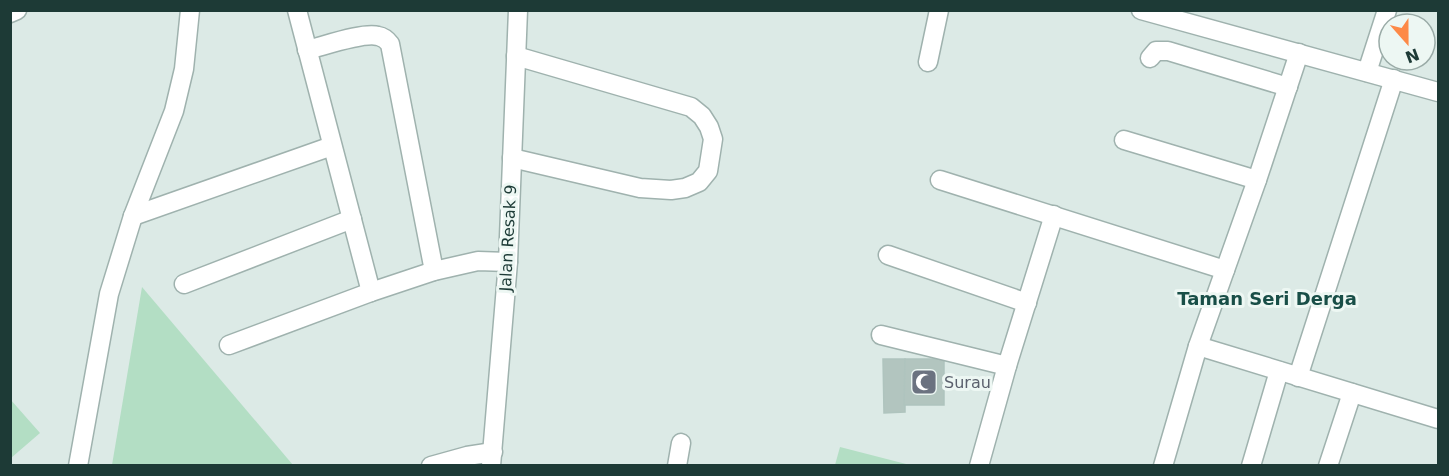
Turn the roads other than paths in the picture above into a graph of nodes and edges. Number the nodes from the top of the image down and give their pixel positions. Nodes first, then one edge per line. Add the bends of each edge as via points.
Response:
1 (17, 10) edge
2 (190, 10) edge
3 (297, 10) edge
4 (518, 10) edge
5 (939, 10) edge
6 (1141, 10) edge
7 (1388, 10) edge
8 (10, 13) edge
9 (308, 50) junction
10 (1299, 53) junction
11 (516, 56) junction
12 (1150, 57) dead end
13 (928, 62) dead end
14 (1367, 72) junction
15 (1394, 79) junction
16 (1288, 87) junction
17 (1438, 92) edge
18 (1124, 140) dead end
19 (332, 146) junction
20 (512, 158) junction
21 (940, 180) dead end
22 (1257, 180) junction
23 (133, 216) junction
24 (1054, 216) junction
25 (352, 219) junction
26 (888, 255) dead end
27 (508, 262) junction
28 (1225, 270) junction
29 (434, 271) junction
30 (184, 284) dead end
31 (371, 292) junction
32 (1028, 303) junction
33 (881, 334) dead end
34 (229, 345) dead end
35 (1198, 346) junction
36 (1008, 366) junction
37 (1279, 371) junction
38 (1298, 376) junction
39 (1352, 393) junction
40 (1438, 419) edge
41 (681, 443) dead end
42 (492, 459) edge
43 (78, 465) edge
44 (431, 465) edge
45 (677, 465) edge
46 (979, 465) edge
47 (1163, 465) edge
48 (1251, 465) edge
49 (1328, 465) edge

1 - 8 street
2 - 23 street via 184,69 174,111
3 - 9 street
4 - 11 street, Jalan Resak 9
5 - 13 street
6 - 10 street
7 - 14 street
9 - 19 street
9 - 29 street via 363,36 377,35 390,44
10 - 14 street
10 - 16 street
11 - 20 street, Jalan Resak 9
11 - 20 street via 691,106 702,116 713,140 708,171 699,182 685,189 640,188
12 - 16 street via 1156,51 1168,51
14 - 15 street
15 - 17 street
15 - 38 street
16 - 22 street
18 - 22 street
19 - 23 street
19 - 25 street
20 - 27 street, Jalan Resak 9
21 - 24 street
22 - 28 street
23 - 43 street via 110,294
24 - 28 street
24 - 32 street
25 - 30 street
25 - 31 street
26 - 32 street
27 - 29 street via 478,261
27 - 42 street, Jalan Resak 9
28 - 35 street
29 - 31 street
31 - 34 street
32 - 36 street
33 - 36 street
35 - 37 street
35 - 47 street
36 - 46 street
37 - 38 street
37 - 48 street
38 - 39 street
39 - 40 street
39 - 49 street
41 - 45 street
42 - 44 street via 467,456

